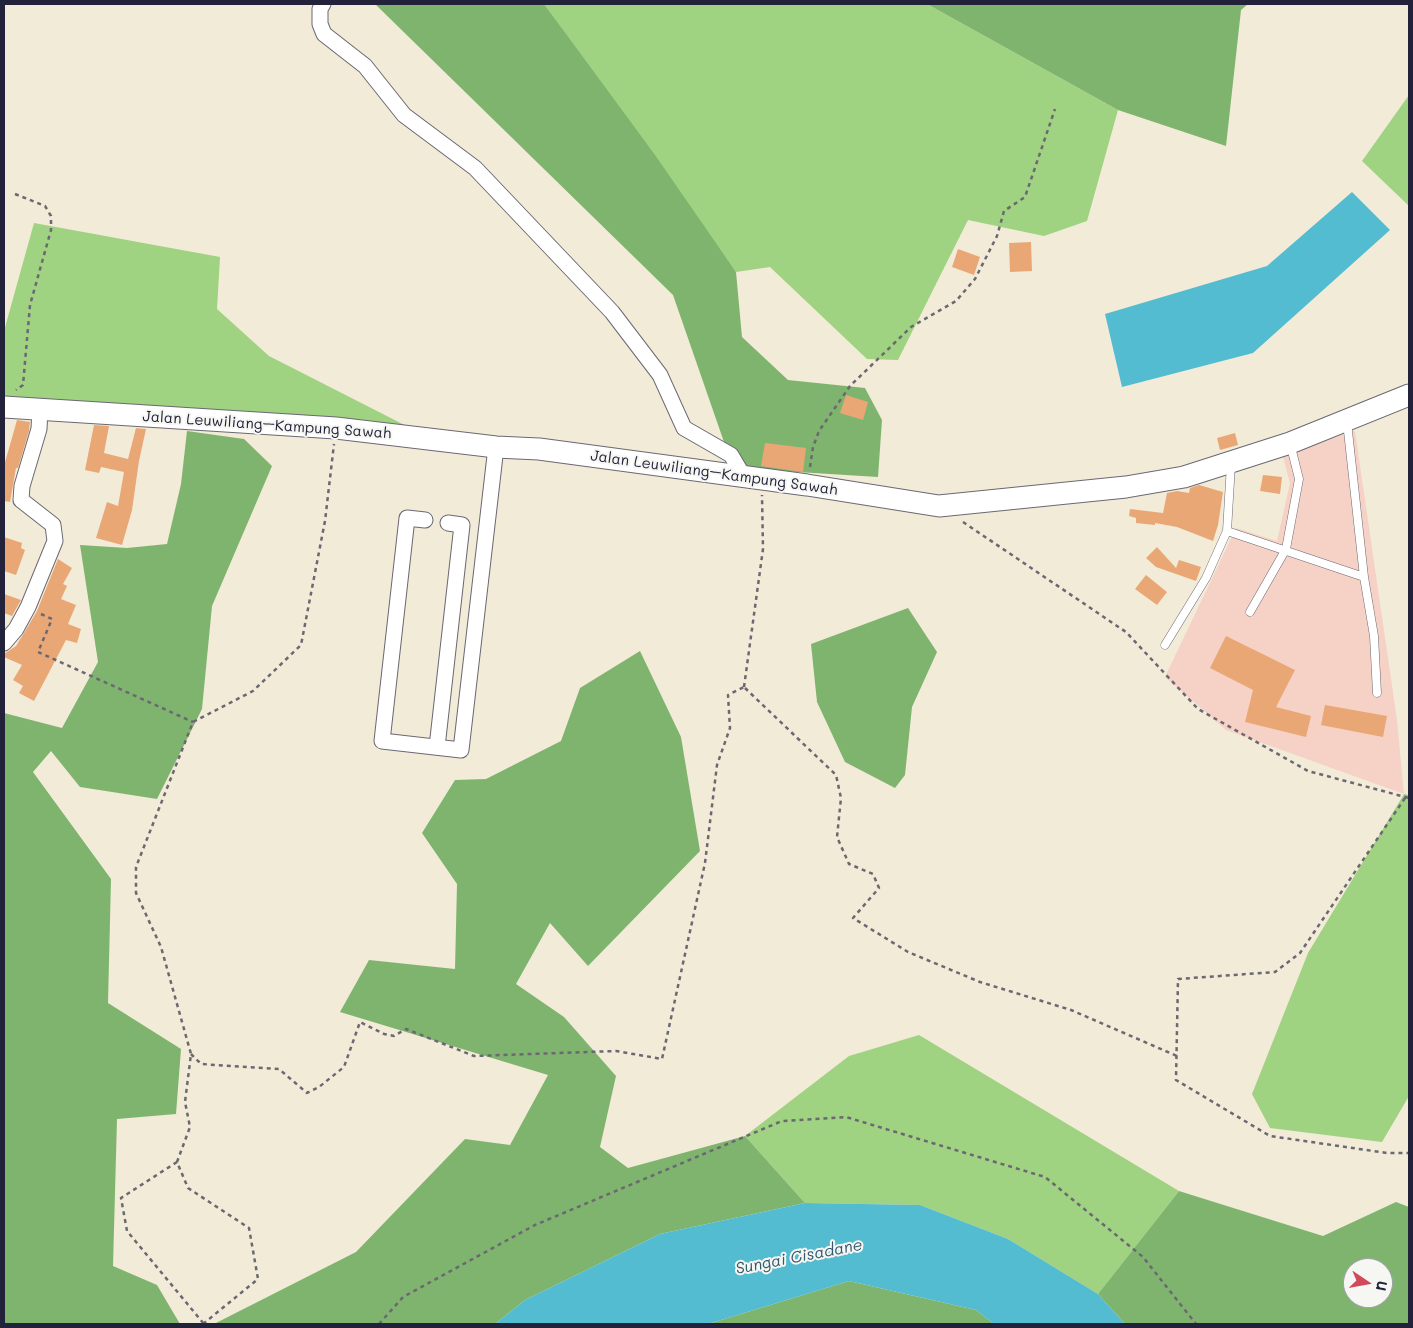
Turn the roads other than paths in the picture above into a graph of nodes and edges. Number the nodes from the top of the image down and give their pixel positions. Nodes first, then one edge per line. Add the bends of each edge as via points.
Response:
1 (323, 4) edge
2 (1409, 395) edge
3 (7, 401) edge
4 (40, 409) junction
5 (1347, 420) junction
6 (1290, 443) junction
7 (496, 448) junction
8 (1232, 462) junction
9 (753, 478) junction
10 (425, 520) dead end
11 (448, 523) dead end
12 (1227, 531) junction
13 (1286, 549) junction
14 (1364, 577) junction
15 (1250, 612) dead end
16 (4, 643) edge
17 (1165, 645) dead end
18 (1376, 693) dead end
19 (437, 747) junction

1 - 9 street via 320,24 324,34 365,66 404,115 475,168 612,312 660,375 684,428 732,455
2 - 5 main road, Jalan Leuwiliang–Kampung Sawah
3 - 4 main road, Jalan Leuwiliang–Kampung Sawah
4 - 7 main road, Jalan Leuwiliang–Kampung Sawah via 336,428
4 - 16 street via 39,429 21,500 54,525 55,541 28,607
5 - 6 main road, Jalan Leuwiliang–Kampung Sawah
5 - 14 lane
6 - 8 main road, Jalan Leuwiliang–Kampung Sawah
6 - 13 lane via 1299,479
7 - 9 main road, Jalan Leuwiliang–Kampung Sawah via 539,449
7 - 19 street via 461,750
8 - 9 main road, Jalan Leuwiliang–Kampung Sawah via 1184,477 1126,488 940,506
8 - 12 lane
10 - 19 street via 407,518 382,741
11 - 19 street via 462,524
12 - 13 lane
12 - 17 lane via 1206,578
13 - 14 lane
13 - 15 lane
14 - 18 lane via 1374,636

